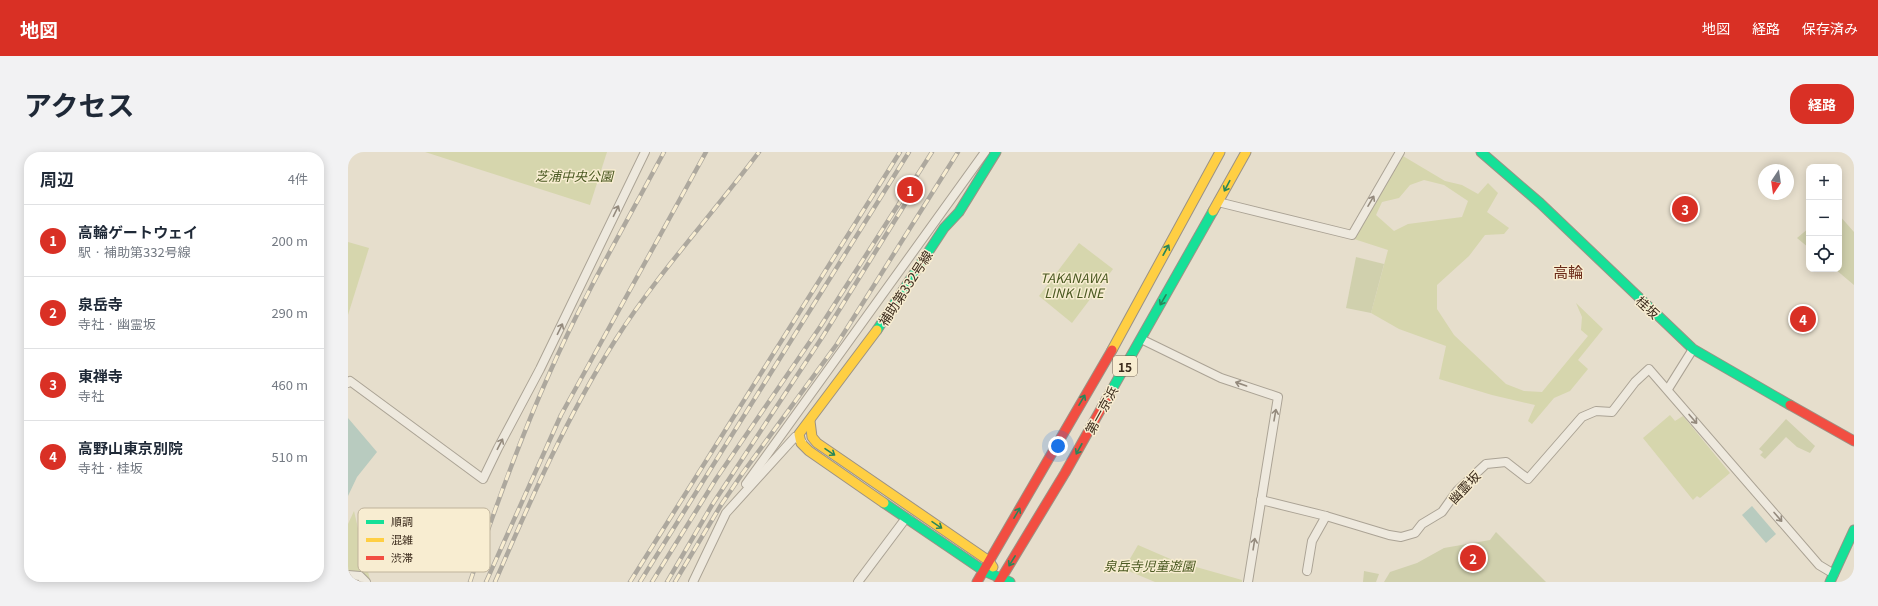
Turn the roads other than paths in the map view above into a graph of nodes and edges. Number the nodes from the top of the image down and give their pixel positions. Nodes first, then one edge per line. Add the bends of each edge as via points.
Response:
1 (645, 152) edge
2 (985, 152) edge
3 (996, 152) edge
4 (1220, 152) edge
5 (1246, 152) edge
6 (1400, 152) edge
7 (1481, 152) edge
8 (1218, 202) junction
9 (1141, 339) junction
10 (1693, 349) junction
11 (348, 383) edge
12 (1668, 389) junction
13 (810, 421) junction
14 (1854, 441) edge
15 (1261, 500) junction
16 (726, 513) junction
17 (1326, 516) junction
18 (1854, 530) edge
19 (989, 561) junction
20 (984, 571) junction
21 (1307, 571) dead end
22 (348, 575) edge
23 (1832, 578) edge
24 (1003, 580) edge
25 (366, 582) edge
26 (687, 582) edge
27 (693, 582) edge
28 (858, 582) edge
29 (977, 582) edge
30 (1248, 582) edge

11 -> 1 street via 350,381 483,479 540,370
2 - 16 street
3 - 13 main road, 補助第332号線 via 959,212 944,228 871,339
19 -> 4 main road, 第一京浜 / 15 via 1122,330
5 -> 8 main road, 第一京浜 / 15
8 -> 6 street via 1352,235
7 - 10 main road, 桂坂 via 1540,203
8 -> 9 main road, 第一京浜 / 15
15 -> 9 street via 1278,397 1221,378
9 -> 24 main road, 第一京浜 / 15
10 - 12 street
10 - 14 main road, 桂坂
12 - 17 street, 幽霊坂 via 1649,370 1635,382 1612,412 1596,411 1582,417 1528,479 1506,462 1486,464 1457,491 1442,512 1422,524 1415,533 1402,537 1389,535
12 -> 23 street
13 -> 19 main road via 812,437 816,443
13 - 20 main road, 補助第332号線 via 799,434 801,443 809,451
15 - 17 street, 幽霊坂
30 -> 15 street
16 - 20 street via 795,437
16 - 26 street
16 - 27 street
17 - 21 street via 1312,541
18 - 23 main road
19 - 20 main road, 第一京浜 / 15
19 - 24 main road
20 - 24 main road
20 - 28 street via 906,518
20 - 29 main road, 第一京浜 / 15
22 - 25 street via 360,576

